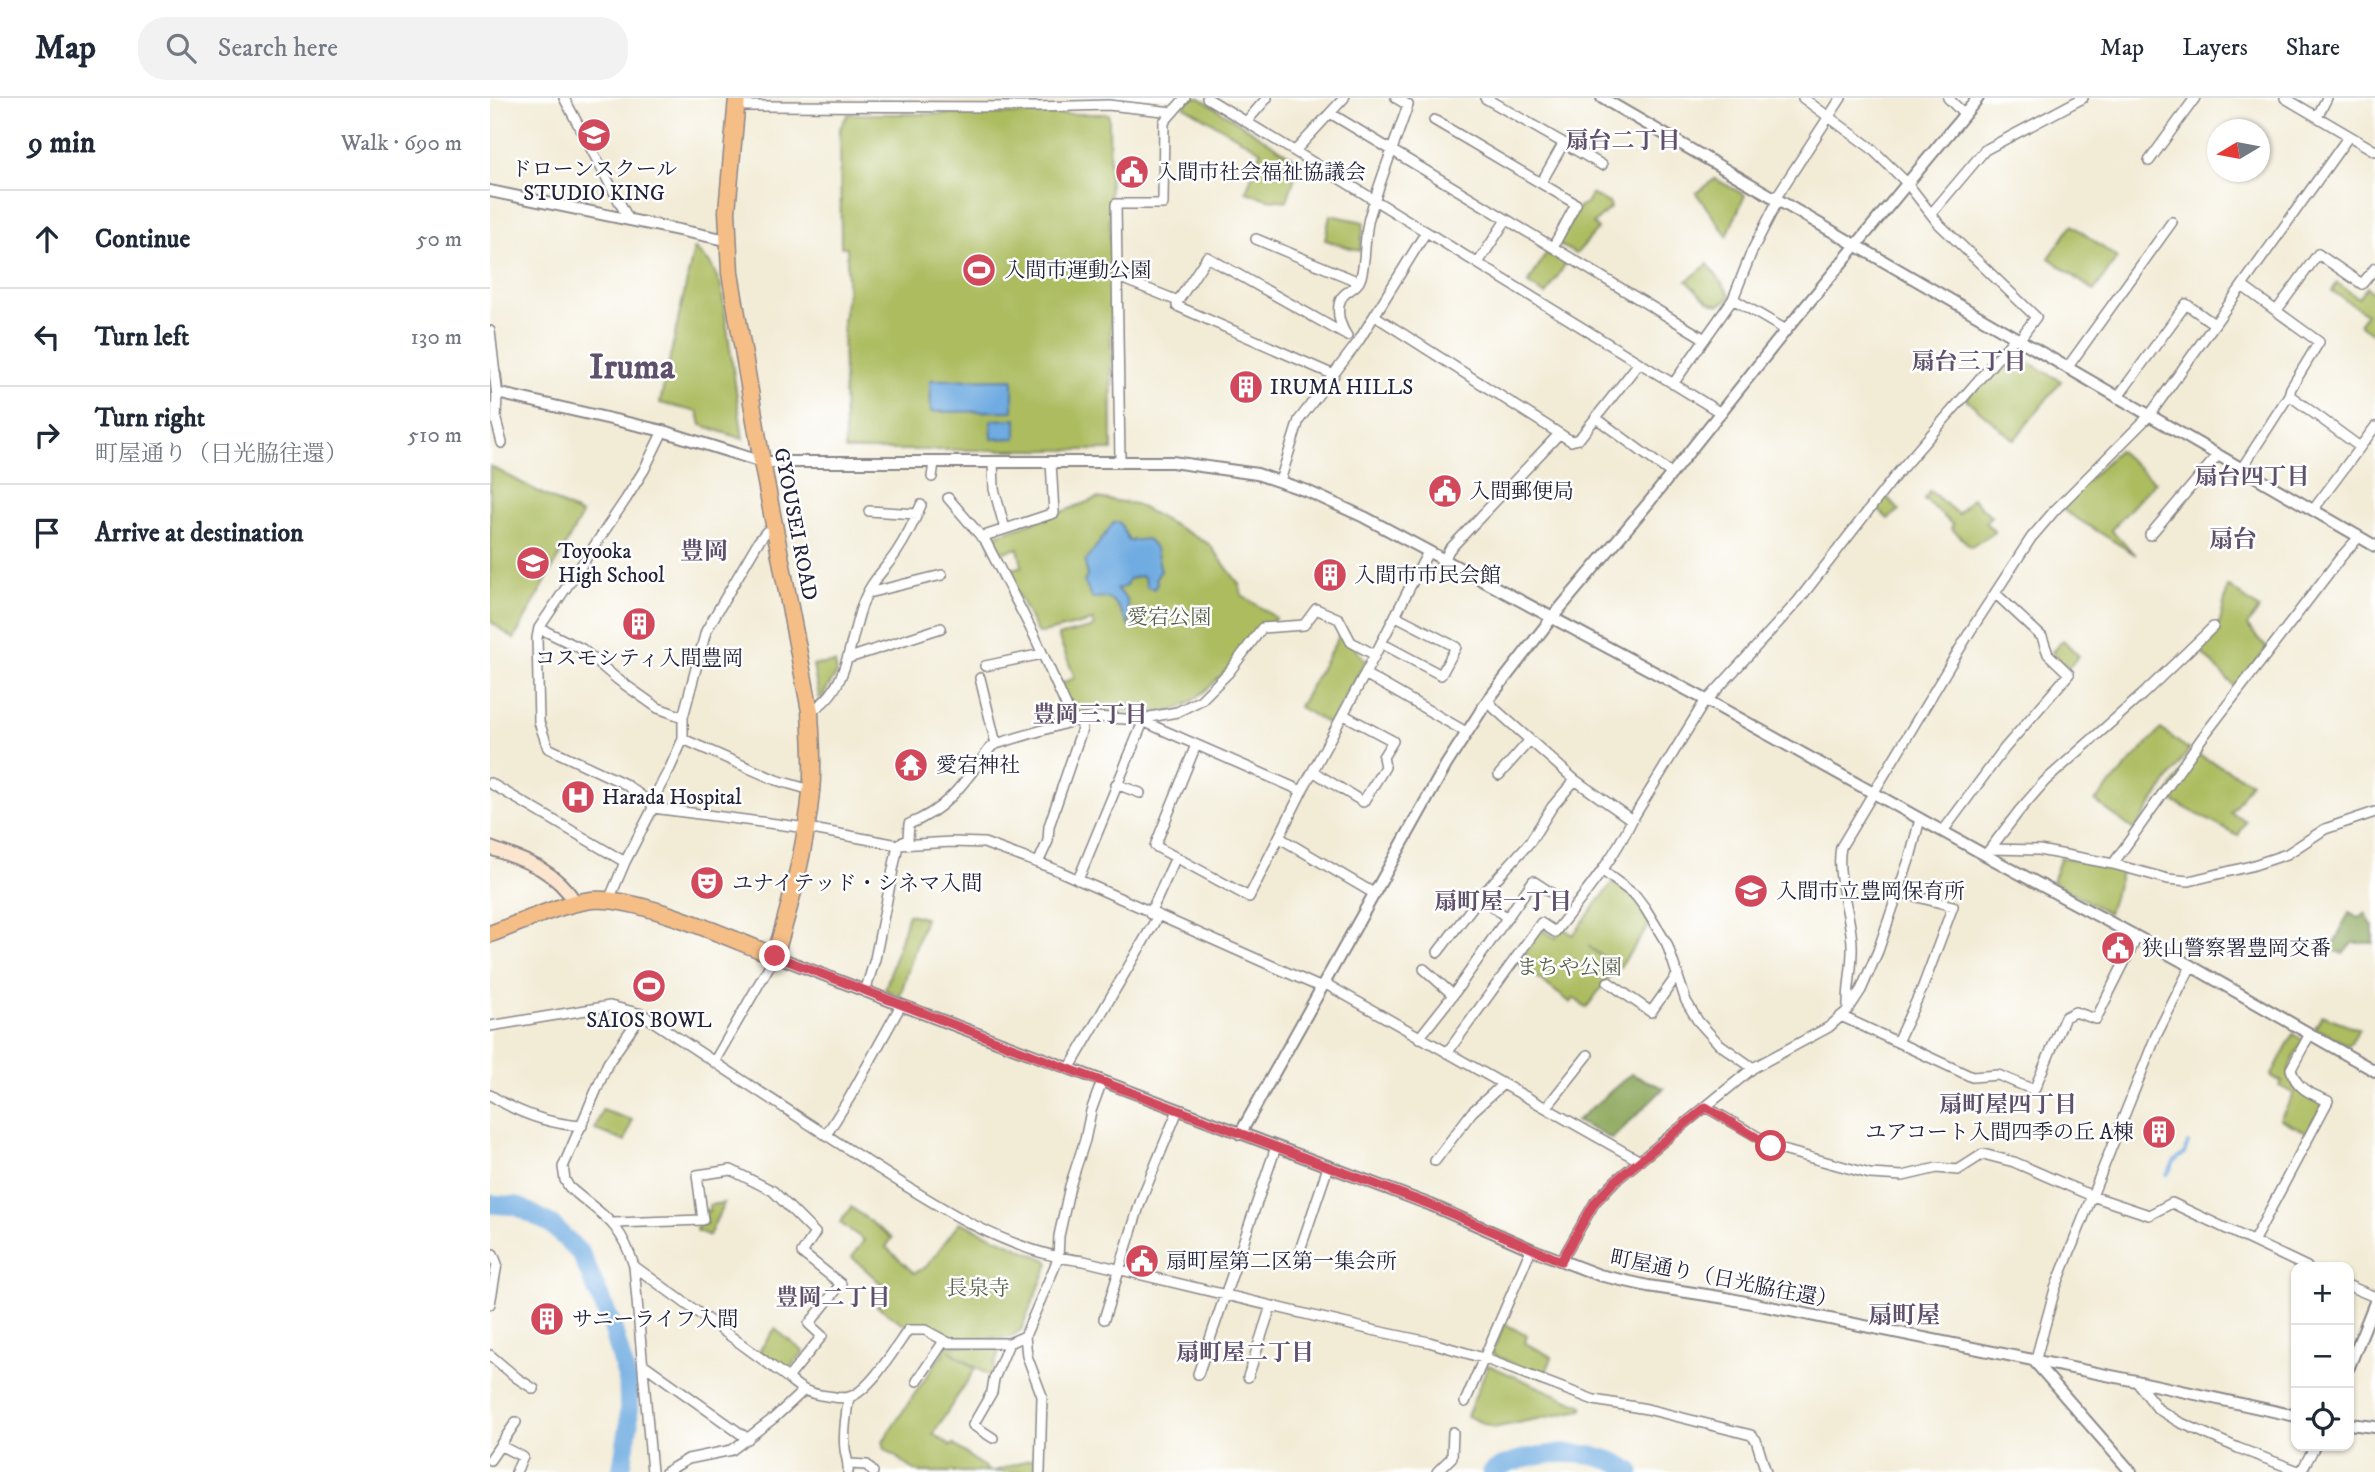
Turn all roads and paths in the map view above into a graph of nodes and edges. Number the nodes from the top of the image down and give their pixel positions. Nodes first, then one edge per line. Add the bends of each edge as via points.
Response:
1 (564, 98) edge
2 (1185, 98) edge
3 (1207, 98) edge
4 (1267, 98) edge
5 (1344, 98) edge
6 (1396, 98) edge
7 (1485, 98) edge
8 (1602, 98) edge
9 (1803, 98) edge
10 (1841, 98) edge
11 (1948, 98) edge
12 (1978, 98) edge
13 (2083, 98) edge
14 (2195, 98) edge
15 (2285, 98) edge
16 (2328, 98) edge
17 (736, 102) edge
18 (839, 102) edge
19 (991, 102) edge
20 (1110, 102) edge
21 (922, 103) edge
22 (1039, 103) edge
23 (1173, 112) junction
24 (1330, 113) junction
25 (1965, 114) junction
26 (1828, 116) junction
27 (2317, 117) junction
28 (1434, 120) dead end
29 (1246, 122) junction
30 (2349, 136) junction
31 (1563, 144) junction
32 (1295, 151) junction
33 (1392, 151) junction
34 (2375, 151) edge
35 (2149, 161) dead end
36 (1602, 165) dead end
37 (1541, 183) junction
38 (1907, 183) junction
39 (490, 191) edge
40 (1376, 199) junction
41 (1777, 200) junction
42 (1931, 214) junction
43 (629, 220) junction
44 (1506, 220) junction
45 (2172, 222) dead end
46 (1426, 232) junction
47 (1256, 239) dead end
48 (727, 240) junction
49 (1857, 246) junction
50 (1553, 247) junction
51 (1478, 263) junction
52 (2375, 268) edge
53 (1118, 277) junction
54 (1359, 282) junction
55 (2242, 286) junction
56 (1733, 299) junction
57 (1178, 301) junction
58 (2277, 310) junction
59 (1375, 316) junction
60 (2214, 324) junction
61 (1786, 330) junction
62 (490, 331) edge
63 (1347, 336) junction
64 (1705, 339) junction
65 (2017, 339) junction
66 (1358, 342) junction
67 (1639, 363) junction
68 (2067, 368) junction
69 (495, 375) joint
70 (1334, 375) junction
71 (1673, 384) junction
72 (497, 393) junction
73 (2289, 395) junction
74 (2117, 397) junction
75 (1721, 413) junction
76 (2149, 416) junction
77 (1596, 418) junction
78 (2375, 427) edge
79 (663, 431) junction
80 (1559, 434) junction
81 (490, 435) edge
82 (2360, 447) junction
83 (2218, 455) junction
84 (1120, 461) junction
85 (762, 462) junction
86 (993, 462) junction
87 (1051, 462) junction
88 (934, 463) junction
89 (2242, 468) junction
90 (1672, 474) junction
91 (932, 477) dead end
92 (1280, 481) junction
93 (948, 498) dead end
94 (2313, 510) junction
95 (869, 511) dead end
96 (775, 529) junction
97 (1005, 529) junction
98 (2150, 535) dead end
99 (981, 537) junction
100 (2359, 537) junction
101 (2375, 547) edge
102 (1428, 552) junction
103 (1444, 561) junction
104 (942, 575) dead end
105 (867, 593) junction
106 (1995, 593) junction
107 (1396, 616) junction
108 (1551, 619) junction
109 (2213, 626) dead end
110 (539, 628) junction
111 (941, 628) dead end
112 (1381, 643) junction
113 (1042, 654) junction
114 (1374, 655) junction
115 (849, 658) junction
116 (985, 666) dead end
117 (1365, 674) junction
118 (980, 678) dead end
119 (1488, 700) junction
120 (1707, 701) junction
121 (810, 711) junction
122 (1344, 715) junction
123 (683, 717) junction
124 (1077, 721) junction
125 (1143, 722) junction
126 (1466, 732) junction
127 (683, 739) junction
128 (1530, 740) junction
129 (996, 744) junction
130 (1196, 746) junction
131 (1314, 772) junction
132 (1499, 775) dead end
133 (1575, 780) junction
134 (490, 783) edge
135 (1116, 784) junction
136 (811, 790) junction
137 (1303, 791) junction
138 (1140, 793) dead end
139 (1874, 793) junction
140 (652, 806) junction
141 (2375, 813) edge
142 (1920, 819) junction
143 (1632, 820) junction
144 (807, 828) junction
145 (1943, 831) junction
146 (1280, 838) junction
147 (898, 845) junction
148 (490, 848) edge
149 (1987, 852) junction
150 (1176, 857) junction
151 (625, 862) junction
152 (1038, 863) junction
153 (2113, 864) junction
154 (1603, 871) junction
155 (1078, 880) junction
156 (1550, 892) dead end
157 (1898, 892) junction
158 (1375, 894) junction
159 (1480, 897) junction
160 (609, 900) junction
161 (576, 904) junction
162 (1154, 915) junction
163 (1506, 917) junction
164 (490, 934) edge
165 (2137, 937) junction
166 (1438, 952) dead end
167 (775, 956) junction
168 (2191, 966) junction
169 (1424, 970) dead end
170 (1678, 974) junction
171 (1608, 982) dead end
172 (1323, 985) junction
173 (865, 992) junction
174 (1453, 995) junction
175 (901, 1005) junction
176 (1844, 1013) junction
177 (642, 1014) junction
178 (490, 1026) edge
179 (2310, 1034) junction
180 (1419, 1038) junction
181 (1897, 1042) junction
182 (1447, 1053) junction
183 (1588, 1055) dead end
184 (714, 1062) junction
185 (1753, 1068) junction
186 (1069, 1069) junction
187 (2375, 1071) edge
188 (1102, 1081) junction
189 (1503, 1084) junction
190 (490, 1095) edge
191 (1706, 1107) junction
192 (1546, 1108) junction
193 (1178, 1110) junction
194 (582, 1126) junction
195 (1240, 1134) junction
196 (826, 1135) junction
197 (1276, 1147) junction
198 (1435, 1161) dead end
199 (1640, 1161) junction
200 (1328, 1167) junction
201 (2092, 1196) junction
202 (614, 1223) junction
203 (2254, 1240) junction
204 (1301, 1247) dead end
205 (1531, 1250) junction
206 (490, 1254) edge
207 (1058, 1259) junction
208 (1561, 1261) junction
209 (2297, 1262) edge
210 (634, 1266) junction
211 (1119, 1270) junction
212 (2354, 1288) edge
213 (1224, 1294) junction
214 (2375, 1299) edge
215 (490, 1304) edge
216 (1272, 1306) junction
217 (2372, 1315) edge
218 (1104, 1319) dead end
219 (1025, 1336) junction
220 (944, 1341) junction
221 (1009, 1343) junction
222 (490, 1355) edge
223 (2354, 1356) edge
224 (1483, 1357) junction
225 (2035, 1362) junction
226 (643, 1364) junction
227 (1198, 1374) dead end
228 (1248, 1377) dead end
229 (788, 1378) junction
230 (917, 1381) dead end
231 (2136, 1381) junction
232 (534, 1389) dead end
233 (803, 1391) junction
234 (849, 1397) junction
235 (1465, 1402) dead end
236 (2291, 1415) edge
237 (516, 1422) dead end
238 (2354, 1425) edge
239 (2375, 1427) edge
240 (1452, 1432) dead end
241 (748, 1438) junction
242 (993, 1438) dead end
243 (500, 1446) junction
244 (2312, 1451) edge
245 (490, 1460) edge
246 (848, 1468) edge
247 (516, 1472) edge
248 (652, 1472) edge
249 (666, 1472) edge
250 (873, 1472) edge
251 (1040, 1472) edge
252 (1437, 1472) edge
253 (1766, 1472) edge
254 (2131, 1472) edge
255 (2301, 1472) edge

1 - 43 street
2 - 23 street
3 - 29 street
4 - 29 street
5 - 24 street
6 - 33 street via 1408,105
7 - 31 street
8 - 41 street
9 - 26 street
10 - 26 street
11 - 25 street
12 - 25 street
13 - 42 street via 1985,150
14 - 35 street
15 - 27 street
16 - 27 street
17 - 18 street
17 - 48 highway, GYOUSEI ROAD
18 - 21 street
19 - 21 street
19 - 22 street
20 - 22 street
20 - 23 street
23 - 53 street via 1164,122 1163,204 1116,204
24 - 32 street
24 - 33 street
25 - 38 street
26 - 38 street
26 - 41 street
27 - 30 street
28 - 37 street
29 - 32 street
30 - 34 street
30 - 55 street
31 - 36 street
31 - 37 street
32 - 40 street
33 - 40 street
33 - 44 street
37 - 50 street via 1576,204
38 - 42 street
38 - 49 street
39 - 43 street
40 - 46 street
40 - 54 street
41 - 49 street
41 - 56 street
42 - 65 street via 2036,317
43 - 48 street
44 - 50 street
44 - 51 street
45 - 68 street
46 - 51 street
46 - 59 street
47 - 54 street
48 - 85 highway, GYOUSEI ROAD
49 - 61 street
49 - 65 street
50 - 64 street
51 - 67 street
52 - 58 street via 2362,284 2318,254
53 - 57 street
53 - 84 street
54 - 63 street via 1343,294 1339,304
55 - 58 street
55 - 60 street
56 - 61 street
56 - 64 street
57 - 63 street via 1207,257
57 - 70 street via 1177,306
58 - 73 street via 2319,342
59 - 66 street
59 - 80 street
60 - 74 street via 2186,304
60 - 76 street
61 - 75 street
62 - 69 street
63 - 66 street
64 - 71 street
65 - 68 street
65 - 120 street via 1896,475 1798,601
66 - 70 street
67 - 71 street
67 - 77 street
68 - 74 street
69 - 72 street
70 - 92 street via 1299,420
71 - 75 street
72 - 79 street
72 - 81 street via 496,420 502,443
73 - 82 street
73 - 89 street
74 - 76 street
75 - 90 street
76 - 83 street
76 - 106 street via 2042,524
77 - 80 street via 1579,439 1571,441
77 - 90 street
78 - 82 street
79 - 85 street
79 - 110 street via 633,488
80 - 103 street via 1449,550
82 - 94 street
83 - 89 street
83 - 98 street
84 - 87 street
84 - 92 street via 1206,465
85 - 88 street
85 - 96 highway, GYOUSEI ROAD
86 - 87 street
86 - 88 street
86 - 97 street via 994,489
87 - 97 street via 1054,513
88 - 91 street
89 - 94 street
90 - 108 street
92 - 102 street via 1322,497
93 - 99 street
94 - 100 street
95 - 105 street via 919,510
96 - 121 highway, GYOUSEI ROAD
96 - 123 street via 758,542 713,615
97 - 99 street
99 - 113 street
100 - 101 street
100 - 153 street via 2202,738
102 - 103 street
102 - 107 street
103 - 108 street
104 - 105 street
105 - 115 street
106 - 139 street
106 - 145 street via 2042,637 2048,654 2069,674 2004,749
107 - 112 street
107 - 112 street via 1456,647 1441,675
108 - 119 street
108 - 120 street
109 - 149 street via 2045,781
110 - 123 street via 582,649 658,708
110 - 140 street via 538,712 548,748 625,785
111 - 115 street
112 - 114 street
113 - 116 street
113 - 124 street
114 - 117 street
114 - 125 street via 1351,642 1339,620 1316,609 1304,625 1262,628 1229,673 1201,700
115 - 121 street via 825,700
117 - 122 street
117 - 126 street
118 - 129 street
119 - 126 street
119 - 128 street
120 - 139 street
120 - 143 street
121 - 136 highway, GYOUSEI ROAD
122 - 131 street
122 - 131 street via 1393,741 1383,757 1385,767 1363,802
123 - 127 street
124 - 125 street via 1096,717
124 - 129 street
124 - 152 street via 1082,729
125 - 130 street
125 - 135 street
126 - 158 street
127 - 136 street via 776,780
127 - 140 street
128 - 132 street
128 - 133 street
129 - 147 street via 937,811 909,824 908,839
130 - 137 street
130 - 150 street via 1155,846
131 - 137 street
133 - 143 street
133 - 159 street via 1530,842
134 - 151 street
135 - 138 street
135 - 155 street
136 - 144 highway, GYOUSEI ROAD
137 - 146 street
139 - 142 street
139 - 176 street via 1840,851 1852,946
140 - 144 street
140 - 151 street
141 - 153 street via 2325,830 2287,853 2189,881
142 - 145 street
142 - 157 street
143 - 154 street
144 - 147 street
144 - 167 highway, GYOUSEI ROAD
145 - 149 street
146 - 150 street via 1249,897
146 - 158 street
147 - 152 street via 984,843
147 - 173 street
148 - 161 main road via 548,872
149 - 153 street via 2039,850
149 - 165 street
150 - 162 street
151 - 160 street
152 - 155 street
154 - 170 street via 1641,901 1667,944
154 - 182 street via 1555,932 1541,923
155 - 162 street
156 - 163 street via 1533,881
157 - 176 street via 1861,990
157 - 181 street via 1954,906
158 - 172 street
159 - 163 street
159 - 166 street
160 - 161 highway
160 - 167 highway via 679,919
161 - 164 highway
162 - 172 street
162 - 186 street
163 - 174 street
165 - 168 street
165 - 181 street via 2096,1019 2075,1012 2065,1017 2034,1090 1998,1075 1972,1077
167 - 173 street, 町屋通り（日光脇往還）
167 - 184 street
168 - 179 street
168 - 201 street via 2156,1036
169 - 174 street
170 - 171 street via 1651,1012
170 - 185 street via 1698,1021 1718,1043
172 - 180 street
172 - 195 street
173 - 175 street, 町屋通り（日光脇往還）
174 - 180 street
175 - 186 street, 町屋通り（日光脇往還）
175 - 196 street
176 - 181 street
176 - 185 street via 1829,1027
177 - 178 street via 610,1006
177 - 184 street
177 - 194 street via 608,1063
179 - 187 street
179 - 203 street via 2291,1069 2304,1091 2328,1101
180 - 182 street
182 - 189 street
183 - 192 street
184 - 196 street
185 - 191 street
186 - 188 street, 町屋通り（日光脇往還）
188 - 193 street, 町屋通り（日光脇往還）
188 - 207 street via 1070,1186
189 - 192 street
189 - 198 street via 1472,1112
190 - 194 street via 527,1115
191 - 199 street
191 - 201 street via 1779,1149 1870,1174 1958,1170 1983,1154 2014,1162
192 - 199 street
193 - 195 street, 町屋通り（日光脇往還）
193 - 211 street
194 - 202 street via 563,1167 565,1181
195 - 197 street, 町屋通り（日光脇往還）
196 - 207 street via 948,1210
197 - 200 street, 町屋通り（日光脇往還）
197 - 213 street
199 - 208 street via 1595,1202
200 - 204 street
200 - 205 street, 町屋通り（日光脇往還） via 1449,1212
201 - 203 street via 2149,1214 2172,1203
201 - 225 street via 2055,1289
202 - 210 street
202 - 229 street via 703,1220 697,1175 732,1170 773,1191 815,1233 802,1253 841,1284 809,1324 822,1336
203 - 209 street
205 - 208 street, 町屋通り（日光脇往還）
205 - 224 street
206 - 215 street via 497,1264
207 - 211 street
207 - 219 street
208 - 225 street, 町屋通り（日光脇往還） via 1648,1286
210 - 226 street
210 - 229 street
211 - 213 street
211 - 218 street
212 - 214 street
213 - 216 street
213 - 227 street
214 - 217 street
216 - 224 street
216 - 228 street
217 - 223 street
219 - 221 street
219 - 251 street via 1027,1356 1042,1395
220 - 221 street
220 - 230 street
220 - 234 street via 925,1330 908,1330 869,1382
221 - 242 street via 992,1392 973,1425
222 - 232 street
224 - 235 street
224 - 253 street via 1604,1403 1751,1435
225 - 231 street, 町屋通り（日光脇往還）
225 - 254 street
226 - 241 street
226 - 248 street
229 - 233 street
231 - 236 street, 町屋通り（日光脇往還）
231 - 255 street via 2158,1409 2179,1422
233 - 234 street
233 - 241 street
234 - 246 street
237 - 243 street
238 - 239 street
240 - 252 street via 1452,1457
241 - 249 street via 733,1450 688,1459
243 - 245 street
243 - 247 street via 523,1457
244 - 255 street
246 - 250 street via 867,1465

